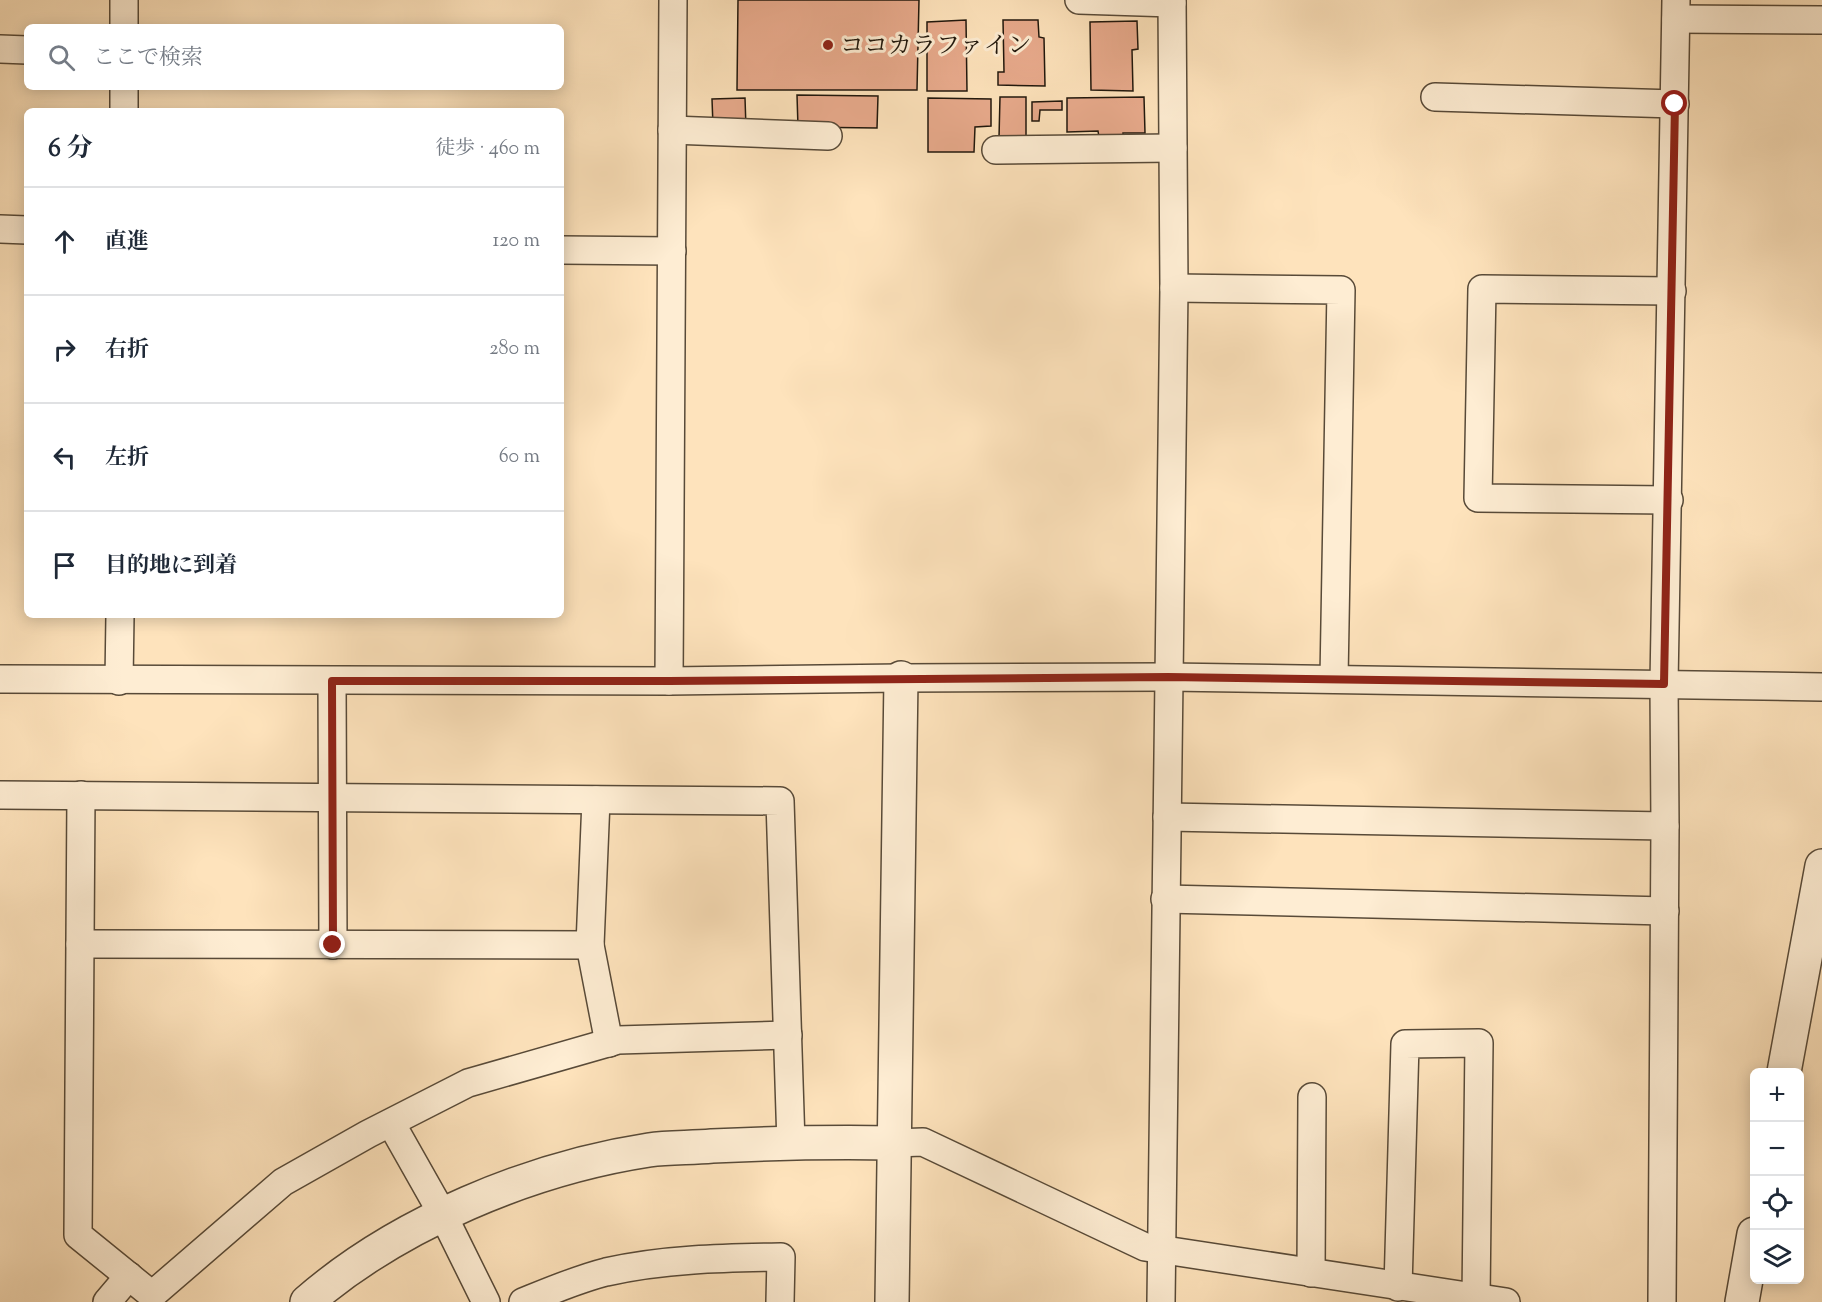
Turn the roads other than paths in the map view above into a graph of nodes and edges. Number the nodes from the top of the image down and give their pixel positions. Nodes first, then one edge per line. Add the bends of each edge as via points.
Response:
1 (124, 0) edge
2 (673, 0) edge
3 (1079, 0) edge
4 (1172, 1) edge
5 (1676, 9) edge
6 (1822, 20) edge
7 (123, 24) edge
8 (0, 49) edge
9 (24, 50) edge
10 (124, 90) edge
11 (1436, 97) dead end
12 (1675, 104) junction
13 (124, 108) edge
14 (672, 130) junction
15 (828, 136) dead end
16 (1173, 148) junction
17 (996, 150) dead end
18 (0, 229) edge
19 (24, 230) edge
20 (564, 250) edge
21 (672, 250) junction
22 (1174, 288) junction
23 (1672, 291) junction
24 (1669, 500) junction
25 (120, 618) edge
26 (1168, 677) junction
27 (901, 678) junction
28 (1334, 678) junction
29 (0, 679) edge
30 (119, 681) junction
31 (332, 681) junction
32 (669, 681) junction
33 (1664, 684) junction
34 (1822, 687) edge
35 (0, 795) edge
36 (81, 795) junction
37 (334, 797) junction
38 (596, 800) junction
39 (1167, 818) junction
40 (1665, 825) junction
41 (1822, 866) edge
42 (1165, 899) junction
43 (1665, 911) junction
44 (80, 944) junction
45 (333, 945) junction
46 (590, 945) junction
47 (788, 1035) junction
48 (609, 1043) junction
49 (1785, 1068) edge
50 (1312, 1097) dead end
51 (391, 1123) junction
52 (894, 1143) junction
53 (791, 1144) junction
54 (443, 1215) junction
55 (1161, 1251) junction
56 (1750, 1260) edge
57 (1311, 1273) junction
58 (129, 1276) junction
59 (1398, 1287) junction
60 (1476, 1298) junction
61 (107, 1302) edge
62 (308, 1302) edge
63 (486, 1302) edge
64 (523, 1302) edge
65 (780, 1302) edge
66 (892, 1302) edge
67 (1161, 1302) edge
68 (1506, 1302) edge
69 (1662, 1302) edge
70 (1742, 1302) edge

1 - 7 street
2 - 14 street
3 - 4 street
4 - 16 street
5 - 6 street
5 - 12 street
8 - 9 street
10 - 13 street
11 - 12 street
12 - 23 street
14 - 15 street
14 - 21 street
16 - 17 street
16 - 22 street
18 - 19 street
20 - 21 street
21 - 32 street
22 - 26 street
22 - 28 street via 1341,290
23 - 24 street
23 - 24 street via 1482,289 1478,487 1478,498
24 - 33 street
25 - 30 street
26 - 27 street
26 - 28 street
26 - 39 street
27 - 32 street
27 - 52 street
28 - 33 street
29 - 30 street
30 - 31 street
31 - 32 street
31 - 37 street
33 - 34 street
33 - 40 street
35 - 36 street
36 - 37 street
36 - 44 street
37 - 38 street
37 - 45 street
38 - 46 street
38 - 47 street via 780,801
39 - 40 street
39 - 42 street
40 - 43 street
41 - 49 street
42 - 43 street
42 - 55 street
43 - 69 street
44 - 45 street
44 - 58 street via 78,1235
45 - 46 street
46 - 48 street
47 - 48 street
47 - 53 street
48 - 51 street via 468,1083
50 - 57 street
51 - 54 street
51 - 58 street via 283,1182 152,1295
52 - 53 street
52 - 55 street via 923,1142 1145,1247
52 - 66 street
53 - 54 street via 651,1150 604,1158 547,1173
54 - 62 street via 378,1250
54 - 63 street
55 - 57 street
55 - 67 street
56 - 70 street
57 - 59 street
58 - 61 street
59 - 60 street
59 - 60 street via 1405,1044 1479,1043
60 - 68 street
64 - 65 street via 604,1273 648,1265 703,1258 781,1257

